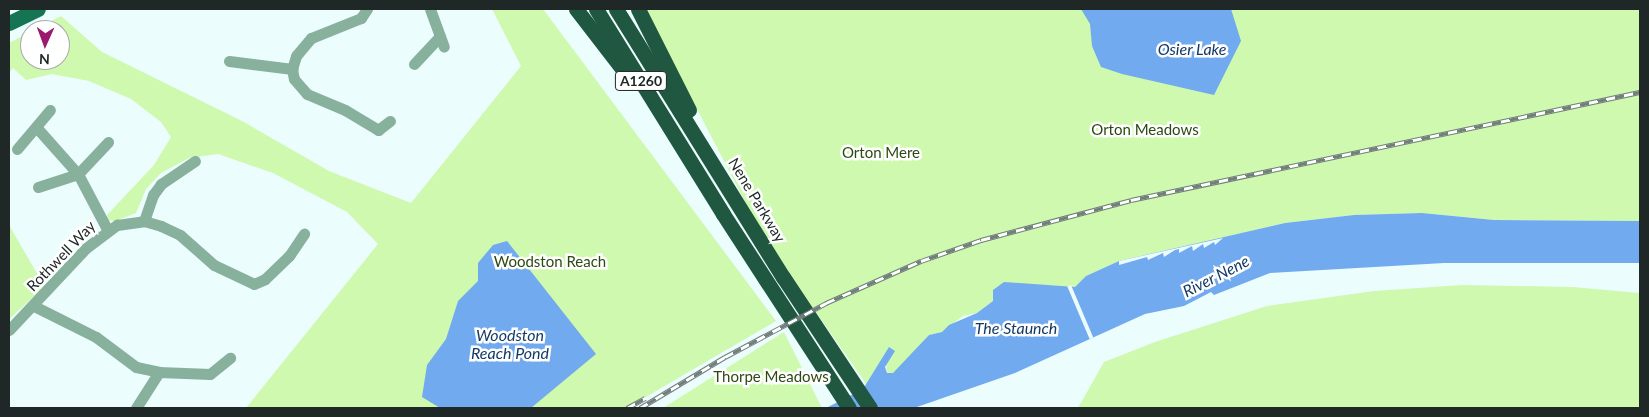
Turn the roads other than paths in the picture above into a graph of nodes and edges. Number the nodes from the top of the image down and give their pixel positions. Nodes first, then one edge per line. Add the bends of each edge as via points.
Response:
1 (38, 9) edge
2 (367, 9) edge
3 (430, 9) edge
4 (576, 9) edge
5 (596, 9) edge
6 (616, 9) edge
7 (638, 9) edge
8 (9, 23) edge
9 (440, 36) junction
10 (444, 47) dead end
11 (229, 61) dead end
12 (414, 64) dead end
13 (292, 68) junction
14 (50, 110) dead end
15 (390, 121) dead end
16 (37, 128) junction
17 (108, 142) dead end
18 (705, 148) junction
19 (17, 149) dead end
20 (686, 154) junction
21 (195, 161) dead end
22 (78, 174) junction
23 (38, 187) dead end
24 (144, 221) junction
25 (107, 229) junction
26 (304, 234) dead end
27 (34, 306) junction
28 (9, 330) edge
29 (230, 358) dead end
30 (159, 372) junction
31 (136, 408) edge
32 (849, 408) edge
33 (870, 408) edge

1 - 8 main road
2 - 13 street via 360,18 311,38 296,56
3 - 9 street
4 - 20 highway
5 - 20 highway, A1260
6 - 18 highway, Nene Parkway / A1260
7 - 18 highway
9 - 10 street
9 - 12 street
11 - 13 street
13 - 15 street via 294,79 307,94 345,110 378,130
14 - 16 street
16 - 19 street
16 - 22 street
17 - 22 street
18 - 33 highway, Nene Parkway / A1260 via 783,277
20 - 32 highway, A1260
21 - 24 street via 161,184 153,195
22 - 23 street
22 - 25 street
24 - 25 street, Rothwell Way
24 - 26 street via 180,235 214,265 254,284 265,279 289,256
25 - 27 street, Rothwell Way
27 - 28 street, Rothwell Way
27 - 30 street via 96,337 136,367
29 - 30 street via 210,374
30 - 31 street

